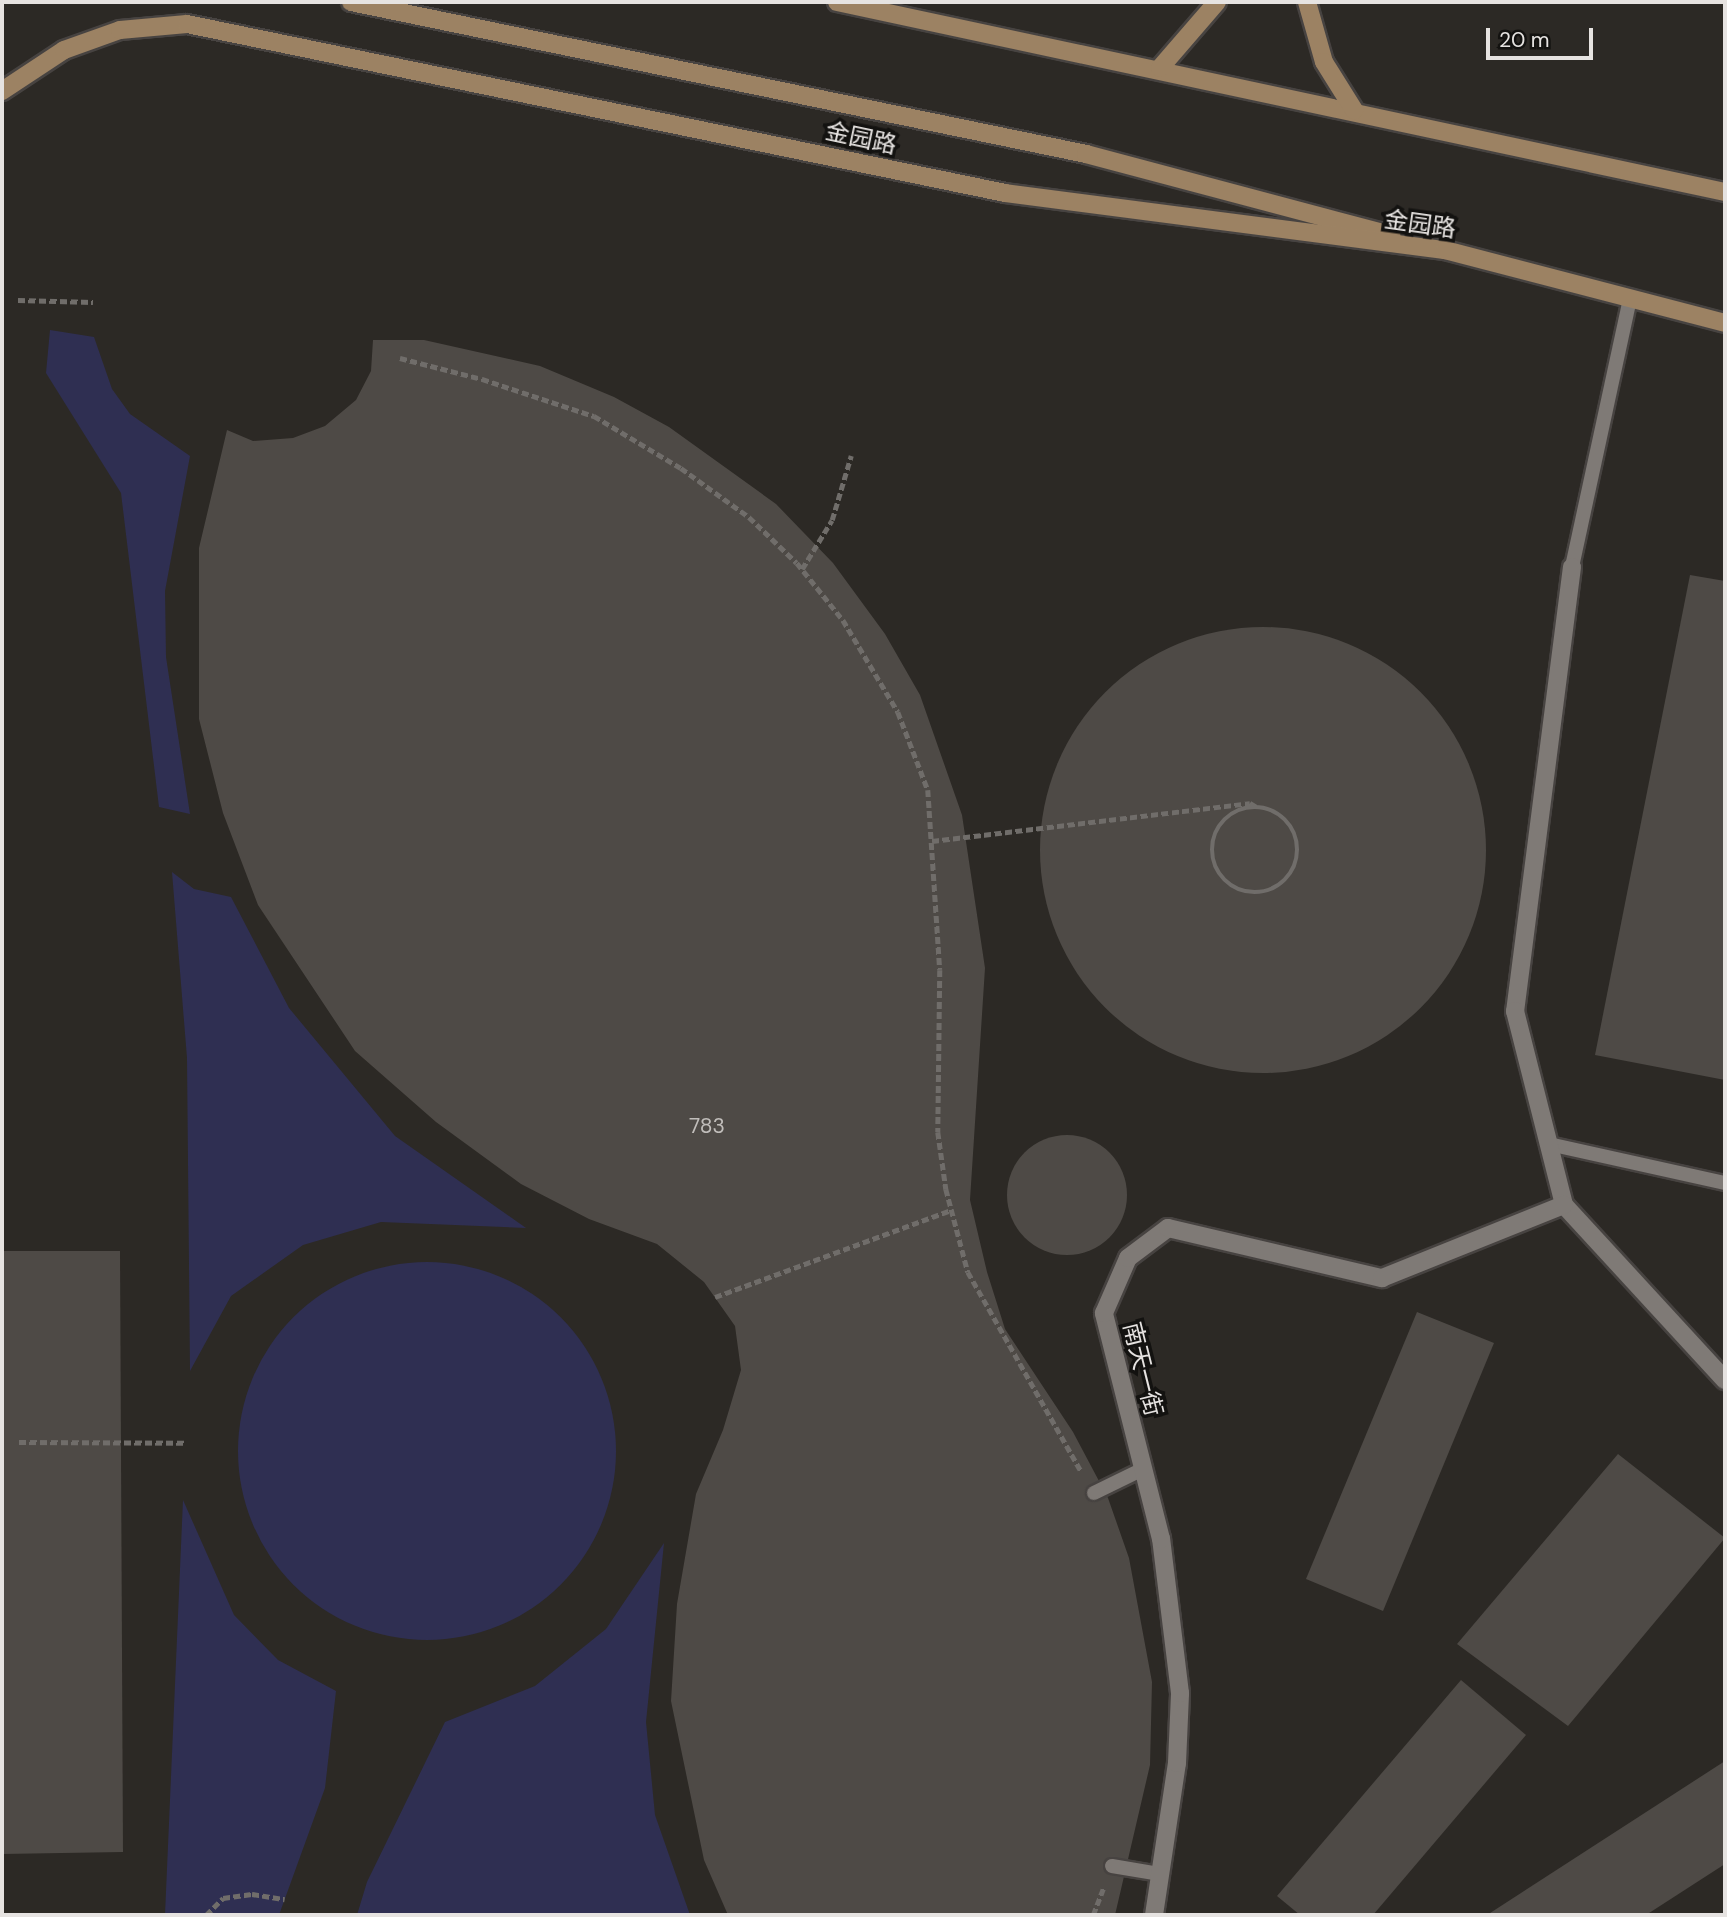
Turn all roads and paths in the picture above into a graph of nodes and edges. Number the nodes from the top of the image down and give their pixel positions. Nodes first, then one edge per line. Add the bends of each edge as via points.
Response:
1 (351, 2) edge
2 (837, 2) edge
3 (1217, 2) edge
4 (1307, 2) edge
5 (1160, 68) junction
6 (2, 91) edge
7 (1354, 110) junction
8 (1725, 192) edge
9 (1445, 250) junction
10 (1630, 299) junction
11 (18, 300) dead end
12 (93, 302) dead end
13 (1725, 323) edge
14 (400, 358) dead end
15 (851, 456) dead end
16 (1573, 567) joint
17 (802, 569) junction
18 (1258, 808) junction
19 (932, 841) junction
20 (1549, 1144) junction
21 (1725, 1182) edge
22 (1564, 1205) junction
23 (952, 1210) junction
24 (715, 1297) dead end
25 (1725, 1380) edge
26 (19, 1442) dead end
27 (186, 1443) dead end
28 (1143, 1469) junction
29 (1094, 1493) joint
30 (1112, 1866) dead end
31 (1160, 1874) junction
32 (285, 1899) dead end
33 (206, 1915) edge
34 (1154, 1915) edge

1 - 9 main road via 1086,155 1219,186
2 - 5 main road
3 - 5 main road
4 - 7 main road via 1324,62
5 - 7 main road
6 - 9 main road, 金园路 via 64,50 120,30 187,24 1004,193
7 - 8 main road
9 - 10 main road, 金园路
10 - 13 main road, 金园路
10 - 16 lane
11 - 12 path
14 - 17 path via 594,416 681,468 738,509
15 - 17 path via 832,520
16 - 20 street via 1515,1011
17 - 19 path via 843,620 898,712 929,790
18 - 18 path via 1227,818 1213,841 1216,869 1234,888 1247,892 1276,888 1287,879 1298,853 1290,825 1280,815
18 - 19 path via 1250,803
19 - 23 path via 940,970 938,1132
20 - 21 lane
20 - 22 street
22 - 25 street
22 - 28 street, 南天一街 via 1382,1278 1168,1228 1128,1258 1104,1313
23 - 24 path
23 - 29 path via 976,1291
26 - 27 path
28 - 29 lane
28 - 31 street, 南天一街 via 1161,1539 1180,1693 1177,1763
30 - 31 lane
31 - 34 street, 南天一街
32 - 33 path via 252,1894 223,1898

